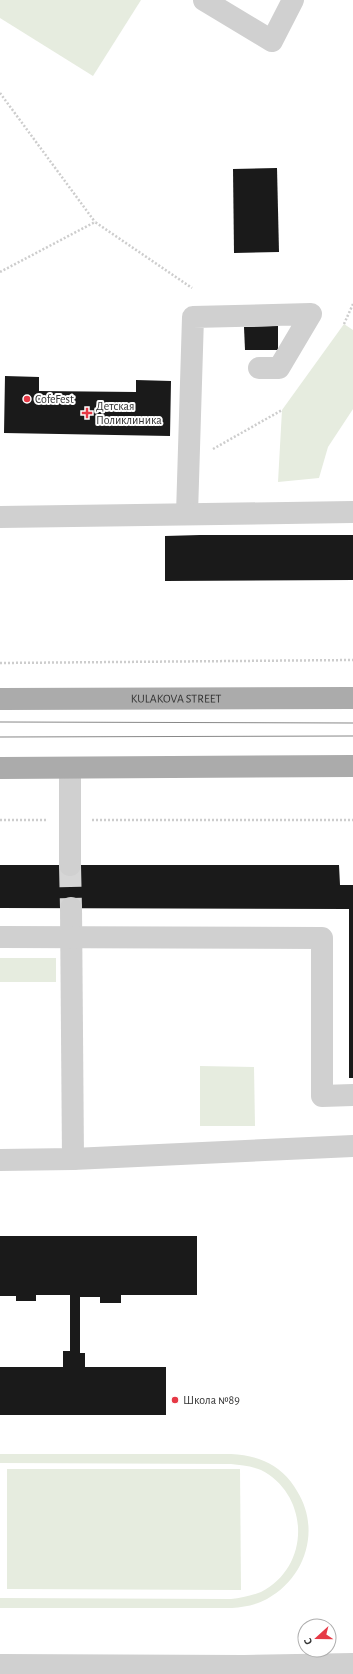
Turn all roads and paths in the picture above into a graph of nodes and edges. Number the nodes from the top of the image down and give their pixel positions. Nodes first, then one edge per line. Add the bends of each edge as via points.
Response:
1 (204, 0) edge
2 (293, 0) edge
3 (0, 93) edge
4 (95, 222) junction
5 (0, 272) edge
6 (192, 288) dead end
7 (353, 304) edge
8 (344, 324) dead end
9 (259, 368) dead end
10 (282, 410) dead end
11 (188, 463) junction
12 (353, 512) edge
13 (187, 514) junction
14 (0, 517) edge
15 (353, 660) edge
16 (0, 663) edge
17 (353, 698) edge
18 (0, 699) edge
19 (353, 766) edge
20 (0, 768) edge
21 (70, 768) junction
22 (0, 820) edge
23 (70, 820) junction
24 (353, 820) edge
25 (70, 865) tunnel mouth
26 (71, 908) tunnel mouth
27 (0, 937) edge
28 (71, 937) junction
29 (353, 1095) edge
30 (353, 1146) edge
31 (73, 1159) junction
32 (0, 1160) edge
33 (353, 1664) edge
34 (0, 1665) edge
35 (113, 1670) edge

1 - 2 lane via 272,40
3 - 4 path
4 - 5 path
4 - 6 path
7 - 8 path
9 - 11 lane via 279,368 311,314 193,317
10 - 11 path
11 - 13 lane
12 - 13 lane
13 - 14 lane
15 - 16 path
17 - 18 main road, KULAKOVA STREET
19 - 21 main road
20 - 21 main road
21 - 23 lane
22 - 23 path
23 - 24 path
23 - 25 lane
26 - 28 lane
27 - 28 lane
28 - 29 lane via 322,938 322,1096
28 - 31 lane
30 - 31 lane
31 - 32 lane
33 - 35 lane
34 - 35 lane

